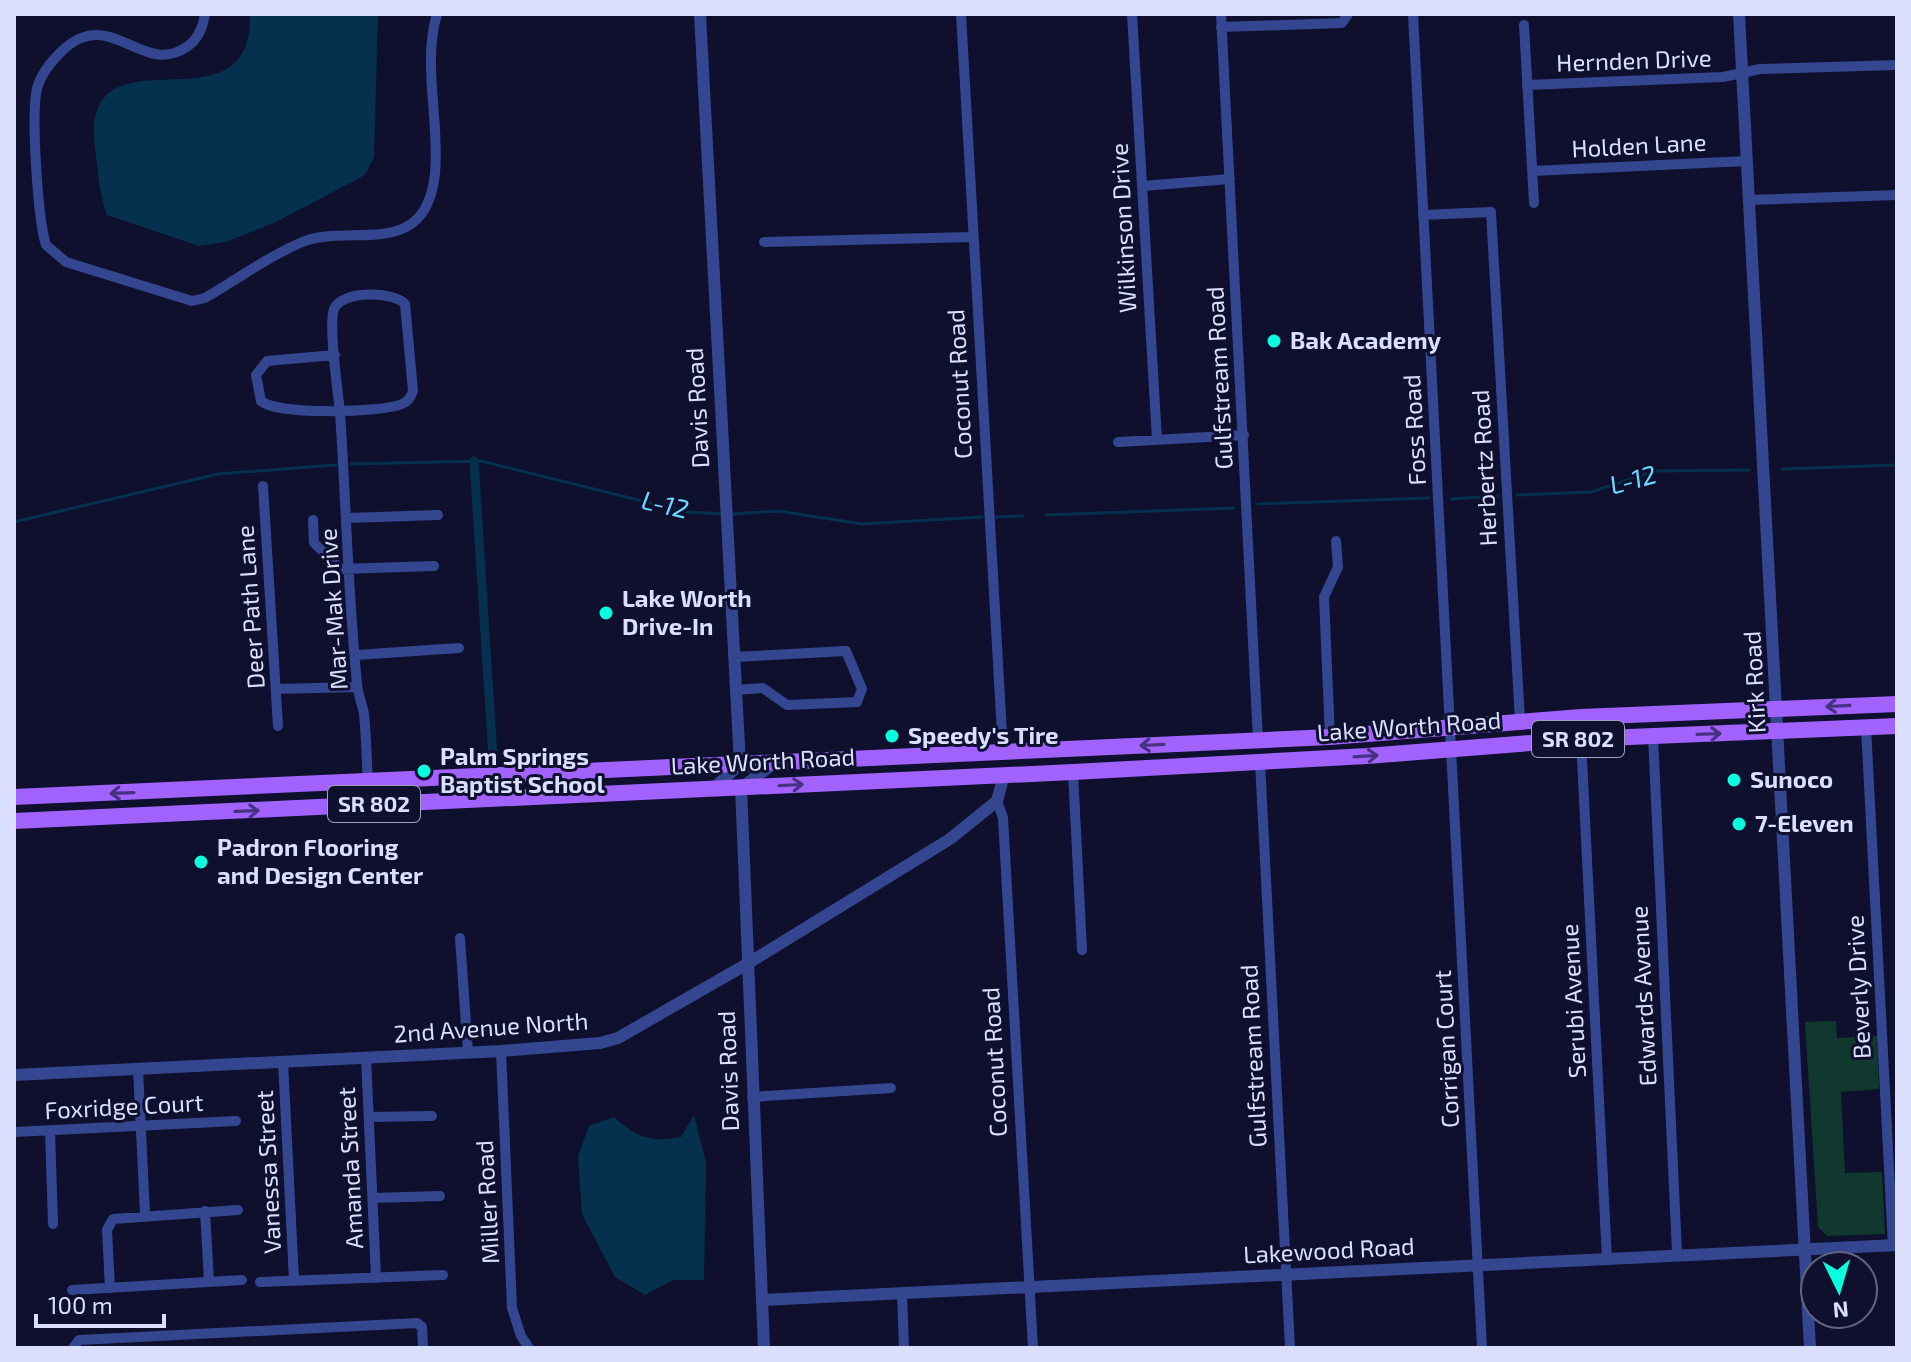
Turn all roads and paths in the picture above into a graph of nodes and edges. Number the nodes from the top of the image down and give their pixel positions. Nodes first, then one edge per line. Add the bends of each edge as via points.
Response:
1 (205, 14) edge
2 (437, 14) edge
3 (700, 14) edge
4 (961, 14) edge
5 (1132, 14) edge
6 (1221, 14) edge
7 (1413, 14) edge
8 (1739, 14) edge
9 (1345, 18) edge
10 (1524, 25) dead end
11 (1221, 27) junction
12 (1897, 65) edge
13 (1743, 73) junction
14 (1527, 85) junction
15 (1747, 161) junction
16 (1532, 171) junction
17 (1230, 179) junction
18 (1142, 186) junction
19 (1897, 195) edge
20 (1749, 200) junction
21 (1534, 203) dead end
22 (1423, 215) junction
23 (973, 237) junction
24 (764, 242) dead end
25 (335, 355) junction
26 (340, 410) junction
27 (1244, 435) junction
28 (1157, 440) junction
29 (1118, 442) dead end
30 (263, 486) dead end
31 (438, 515) dead end
32 (347, 518) junction
33 (313, 520) dead end
34 (1336, 541) dead end
35 (434, 566) dead end
36 (350, 571) junction
37 (459, 648) dead end
38 (356, 655) junction
39 (735, 657) junction
40 (357, 687) junction
41 (276, 689) junction
42 (736, 690) junction
43 (1897, 704) edge
44 (1779, 709) junction
45 (1520, 721) junction
46 (278, 726) dead end
47 (1897, 726) edge
48 (1452, 727) junction
49 (1866, 727) junction
50 (1780, 731) junction
51 (1653, 736) junction
52 (1330, 737) junction
53 (1581, 739) junction
54 (1258, 740) junction
55 (1452, 748) junction
56 (1067, 749) junction
57 (1003, 751) junction
58 (776, 762) junction
59 (1260, 762) junction
60 (740, 764) junction
61 (1191, 766) junction
62 (1073, 772) junction
63 (1004, 775) junction
64 (934, 778) junction
65 (368, 781) junction
66 (741, 788) junction
67 (211, 789) junction
68 (713, 789) junction
69 (18, 800) edge
70 (997, 801) junction
71 (369, 805) junction
72 (142, 815) junction
73 (14, 821) edge
74 (460, 938) dead end
75 (1082, 950) dead end
76 (747, 964) junction
77 (501, 1051) junction
78 (468, 1053) junction
79 (366, 1057) junction
80 (283, 1061) junction
81 (138, 1069) junction
82 (14, 1075) edge
83 (891, 1088) dead end
84 (752, 1097) junction
85 (432, 1116) dead end
86 (369, 1117) junction
87 (236, 1121) dead end
88 (141, 1126) junction
89 (50, 1131) junction
90 (14, 1132) edge
91 (440, 1196) dead end
92 (373, 1198) junction
93 (238, 1210) dead end
94 (205, 1211) junction
95 (145, 1214) junction
96 (53, 1224) dead end
97 (1895, 1245) edge
98 (1805, 1247) junction
99 (1677, 1253) junction
100 (1607, 1260) junction
101 (1478, 1266) junction
102 (443, 1275) dead end
103 (1286, 1275) junction
104 (376, 1278) junction
105 (242, 1280) dead end
106 (294, 1280) junction
107 (209, 1282) junction
108 (260, 1282) dead end
109 (1030, 1287) junction
110 (110, 1288) junction
111 (72, 1290) dead end
112 (902, 1293) junction
113 (762, 1300) junction
114 (73, 1348) edge
115 (423, 1348) edge
116 (529, 1348) edge
117 (764, 1348) edge
118 (904, 1348) edge
119 (1033, 1348) edge
120 (1290, 1348) edge
121 (1482, 1348) edge
122 (1810, 1348) edge

1 - 2 street via 194,42 166,56 109,37 83,37 42,77 34,103 46,245 66,262 192,301 300,243 383,236 414,219 431,193 436,170
3 - 39 street, Davis Road
4 - 23 street, Coconut Road
5 - 18 street, Wilkinson Drive
6 - 11 street, Gulfstream Road
7 - 22 street, Foss Road
8 - 13 street, Kirk Road
9 - 11 street
10 - 14 street
11 - 17 street, Gulfstream Road
12 - 13 street, Hernden Drive
13 - 14 street, Hernden Drive
13 - 15 street, Kirk Road
14 - 16 street
15 - 16 street, Holden Lane
15 - 20 street, Kirk Road
16 - 21 street
17 - 18 street
17 - 27 street, Gulfstream Road
18 - 28 street, Wilkinson Drive
19 - 20 street
20 - 44 street, Kirk Road
22 - 45 street, Herbertz Road via 1491,212
22 - 48 street, Foss Road
23 - 24 street
23 - 57 street, Coconut Road
25 - 26 street, Mar-Mak Drive
25 - 26 street via 267,361 256,381 261,401 271,408
25 - 26 street, Mar-Mak Drive via 333,312 346,298 396,297 408,310 413,391 407,401
26 - 32 street, Mar-Mak Drive
27 - 28 street
27 - 54 street, Gulfstream Road
28 - 29 street
30 - 41 street, Deer Path Lane
31 - 32 street
32 - 36 street, Mar-Mak Drive
33 - 36 street via 314,543
34 - 52 street via 1338,567 1324,597
35 - 36 street
36 - 38 street, Mar-Mak Drive
37 - 38 street
38 - 40 street, Mar-Mak Drive
39 - 42 street, Davis Road
39 - 42 street via 846,651 862,689 857,702 787,705 763,688
40 - 41 street
40 - 65 street, Mar-Mak Drive
41 - 46 street, Deer Path Lane
42 - 60 street, Davis Road
43 -> 44 main road, Lake Worth Road / SR 802
44 - 45 main road, Lake Worth Road / SR 802
44 - 50 street, Kirk Road
45 - 48 main road, Lake Worth Road / SR 802
47 - 49 main road, Lake Worth Road / SR 802
48 - 52 main road, Lake Worth Road / SR 802
48 - 55 street, Foss Road
49 - 50 main road, Lake Worth Road / SR 802
49 - 97 street, Beverly Drive
51 -> 50 main road, Lake Worth Road / SR 802
50 - 98 street, Kirk Road
51 - 53 main road, Lake Worth Road / SR 802
51 - 99 street, Edwards Avenue
52 - 54 main road, Lake Worth Road / SR 802
52 - 59 main road via 1320,747 1277,750
53 - 55 main road, Lake Worth Road / SR 802
53 - 100 street, Serubi Avenue
54 -> 56 main road, Lake Worth Road / SR 802
54 - 61 main road via 1244,754 1197,756
59 -> 55 main road, Lake Worth Road / SR 802
55 - 101 street, Corrigan Court
56 - 57 main road, Lake Worth Road / SR 802
56 - 63 main road via 1051,758 1013,762
57 - 58 main road, Lake Worth Road / SR 802
57 - 64 main road via 995,766 958,769
58 - 60 main road, Lake Worth Road / SR 802
58 - 66 street
59 - 61 main road, Lake Worth Road / SR 802
59 - 103 street, Gulfstream Road
60 - 65 main road, Lake Worth Road / SR 802
60 - 68 street
61 - 62 main road, Lake Worth Road / SR 802
62 - 63 main road, Lake Worth Road / SR 802
62 - 75 street
63 - 64 main road, Lake Worth Road / SR 802
63 - 70 street, Coconut Road
66 -> 64 main road, Lake Worth Road / SR 802
65 - 67 main road, Lake Worth Road / SR 802
65 - 71 street, Mar-Mak Drive
66 - 68 main road, Lake Worth Road / SR 802
66 - 76 street, Davis Road
67 -> 69 main road, Lake Worth Road / SR 802
67 - 72 main road via 204,799 147,805
68 - 71 main road, Lake Worth Road / SR 802
70 - 76 street, 2nd Avenue North via 950,839
70 - 109 street, Coconut Road via 1003,817
72 -> 71 main road, Lake Worth Road / SR 802
72 - 73 main road, Lake Worth Road / SR 802
74 - 78 street
76 - 77 street, 2nd Avenue North via 618,1038
76 - 84 street, Davis Road
77 - 78 street, 2nd Avenue North
77 - 116 street, Miller Road via 512,1308
78 - 79 street, 2nd Avenue North
79 - 80 street, 2nd Avenue North
79 - 86 street, Amanda Street
80 - 81 street, 2nd Avenue North
80 - 106 street, Vanessa Street
81 - 82 street, 2nd Avenue North
81 - 88 street
83 - 84 street
84 - 113 street, Davis Road
85 - 86 street
86 - 92 street, Amanda Street
87 - 88 street, Foxridge Court
88 - 89 street, Foxridge Court
88 - 95 street
89 - 90 street, Foxridge Court
89 - 96 street
91 - 92 street
92 - 104 street, Amanda Street
93 - 94 street
94 - 95 street
94 - 107 street
95 - 110 street via 118,1216 109,1223
97 - 98 street, Lakewood Road
98 - 99 street, Lakewood Road
98 - 122 street, Kirk Road
99 - 100 street, Lakewood Road
100 - 101 street, Lakewood Road
101 - 103 street, Lakewood Road
101 - 121 street, Corrigan Court
102 - 104 street
103 - 109 street, Lakewood Road
103 - 120 street, Gulfstream Road
104 - 106 street
105 - 107 street
106 - 108 street
107 - 110 street
109 - 112 street, Lakewood Road
109 - 119 street, Coconut Road
110 - 111 street
112 - 113 street, Lakewood Road
112 - 118 street
113 - 117 street, Davis Road
114 - 115 street via 79,1340 417,1323

